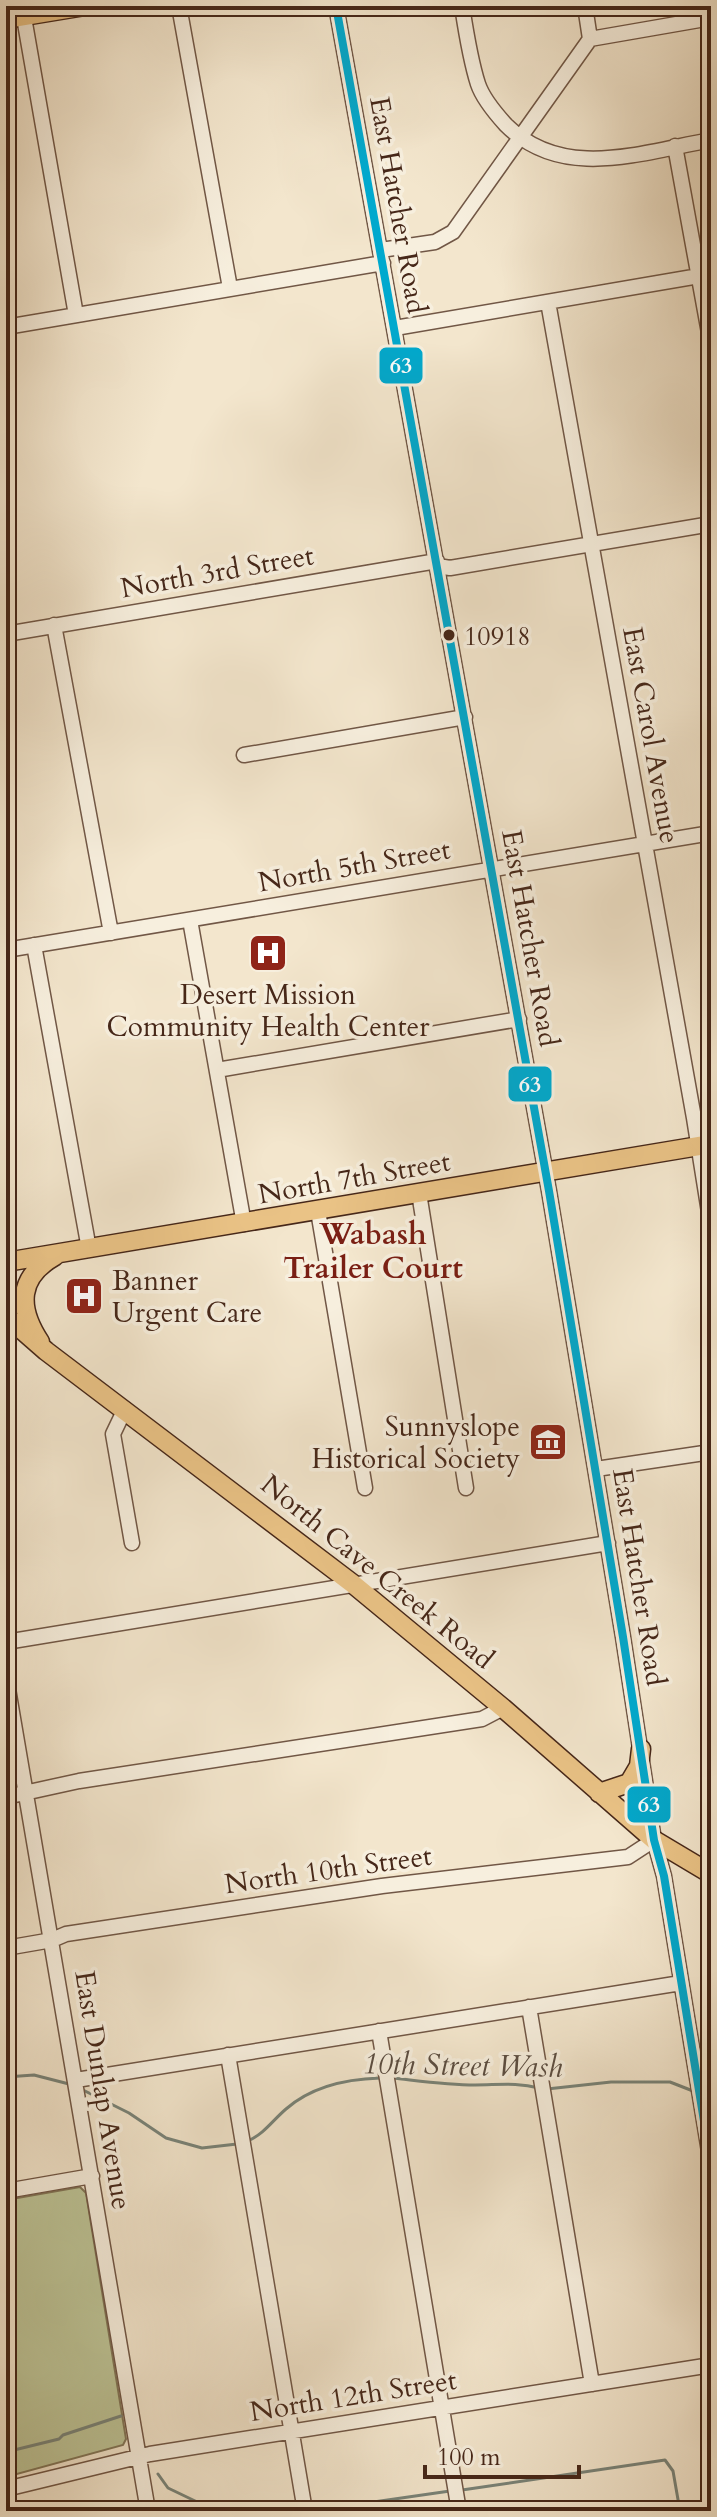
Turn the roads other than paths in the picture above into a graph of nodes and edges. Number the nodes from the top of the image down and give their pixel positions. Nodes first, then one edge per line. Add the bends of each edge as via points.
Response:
1 (85, 6) edge
2 (179, 6) edge
3 (336, 6) edge
4 (462, 6) edge
5 (585, 6) edge
6 (17, 14) edge
7 (711, 18) edge
8 (590, 39) junction
9 (520, 138) junction
10 (711, 140) edge
11 (675, 146) junction
12 (382, 256) junction
13 (699, 276) junction
14 (230, 288) junction
15 (548, 302) junction
16 (76, 315) junction
17 (6, 327) edge
18 (395, 328) junction
19 (711, 344) edge
20 (711, 524) edge
21 (592, 543) junction
22 (438, 563) junction
23 (54, 625) junction
24 (6, 634) edge
25 (465, 717) junction
26 (244, 755) dead end
27 (711, 833) edge
28 (645, 843) junction
29 (492, 869) junction
30 (190, 920) junction
31 (111, 933) junction
32 (34, 945) junction
33 (6, 950) edge
34 (519, 1019) junction
35 (217, 1070) junction
36 (705, 1145) edge
37 (545, 1171) junction
38 (419, 1193) junction
39 (318, 1211) junction
40 (244, 1224) junction
41 (711, 1225) edge
42 (89, 1249) junction
43 (59, 1253) junction
44 (6, 1262) edge
45 (6, 1316) edge
46 (46, 1351) junction
47 (125, 1409) junction
48 (711, 1452) edge
49 (596, 1469) junction
50 (365, 1488) dead end
51 (466, 1488) dead end
52 (132, 1543) dead end
53 (608, 1543) junction
54 (353, 1584) junction
55 (6, 1642) edge
56 (6, 1677) edge
57 (503, 1708) junction
58 (641, 1749) junction
59 (26, 1792) junction
60 (599, 1793) junction
61 (6, 1797) edge
62 (654, 1840) junction
63 (711, 1874) edge
64 (52, 1940) junction
65 (6, 1948) edge
66 (681, 1983) junction
67 (529, 2007) junction
68 (379, 2031) junction
69 (228, 2055) junction
70 (76, 2080) junction
71 (711, 2164) edge
72 (92, 2176) junction
73 (6, 2191) edge
74 (711, 2365) edge
75 (592, 2384) junction
76 (442, 2407) junction
77 (291, 2430) junction
78 (139, 2457) junction
79 (6, 2489) edge
80 (148, 2511) edge
81 (305, 2511) edge
82 (459, 2511) edge

1 - 6 main road
2 - 14 street
3 - 12 street, East Hatcher Road
4 - 9 street via 479,88
5 - 8 street
6 - 16 street
7 - 8 street
8 - 9 street
9 - 11 street via 548,153 599,160
9 - 12 street via 453,232
10 - 11 street
11 - 13 street
12 - 14 street
12 - 18 street, East Hatcher Road
13 - 15 street
13 - 19 street
14 - 16 street
15 - 18 street
15 - 21 street, East Carol Avenue
16 - 17 street
18 - 22 street, East Hatcher Road
20 - 21 street, North 3rd Street
21 - 22 street, North 3rd Street via 450,568
21 - 28 street, East Carol Avenue
22 - 23 street, North 3rd Street
22 - 25 street, East Hatcher Road
23 - 24 street, North 3rd Street
23 - 31 street
25 - 26 street
25 - 29 street, East Hatcher Road
27 - 28 street, North 5th Street
28 - 29 street, North 5th Street
28 - 36 street, East Carol Avenue
29 - 30 street, North 5th Street
29 - 34 street, East Hatcher Road
30 - 31 street, North 5th Street
30 - 35 street
31 - 32 street, North 5th Street
32 - 33 street, North 5th Street
32 - 42 street
34 - 35 street
34 - 37 street, East Hatcher Road
35 - 40 street
36 - 37 main road, North 7th Street
36 - 41 street, East Carol Avenue
37 - 38 main road, North 7th Street
37 - 49 street, East Hatcher Road
38 - 39 main road, North 7th Street
38 - 51 street
39 - 40 main road, North 7th Street
39 - 50 street
40 - 42 main road, North 7th Street
42 - 43 main road, North 7th Street
43 - 44 main road, North 7th Street
43 - 46 main road via 25,1286 29,1320
45 - 46 main road, North Cave Creek Road
46 - 47 main road, North Cave Creek Road
47 - 52 street via 113,1434
47 - 54 main road, North Cave Creek Road
48 - 49 street
49 - 53 street, East Hatcher Road
53 - 54 street
53 - 58 street, East Hatcher Road
54 - 55 street
54 - 57 main road, North Cave Creek Road
56 - 59 street, East Dunlap Avenue
57 - 59 street via 482,1719
57 - 60 main road, North Cave Creek Road
58 - 60 main road via 629,1783
58 - 62 street, East Hatcher Road
59 - 61 street
59 - 64 street, East Dunlap Avenue
60 - 62 main road, North Cave Creek Road
62 - 63 main road, North Cave Creek Road
62 - 64 street, North 10th Street via 628,1857 369,1888
62 - 66 street, East Hatcher Road
64 - 65 street, North 10th Street
64 - 70 street, East Dunlap Avenue
66 - 67 street
66 - 71 street, East Hatcher Road
67 - 68 street
67 - 75 street
68 - 69 street
68 - 76 street
69 - 70 street
69 - 77 street
70 - 72 street, East Dunlap Avenue
72 - 73 street
72 - 78 street, East Dunlap Avenue
74 - 75 street, North 12th Street
75 - 76 street, North 12th Street
76 - 77 street, North 12th Street
76 - 82 street
77 - 78 street, North 12th Street
77 - 81 street
78 - 79 street, North 12th Street
78 - 80 street, East Dunlap Avenue

